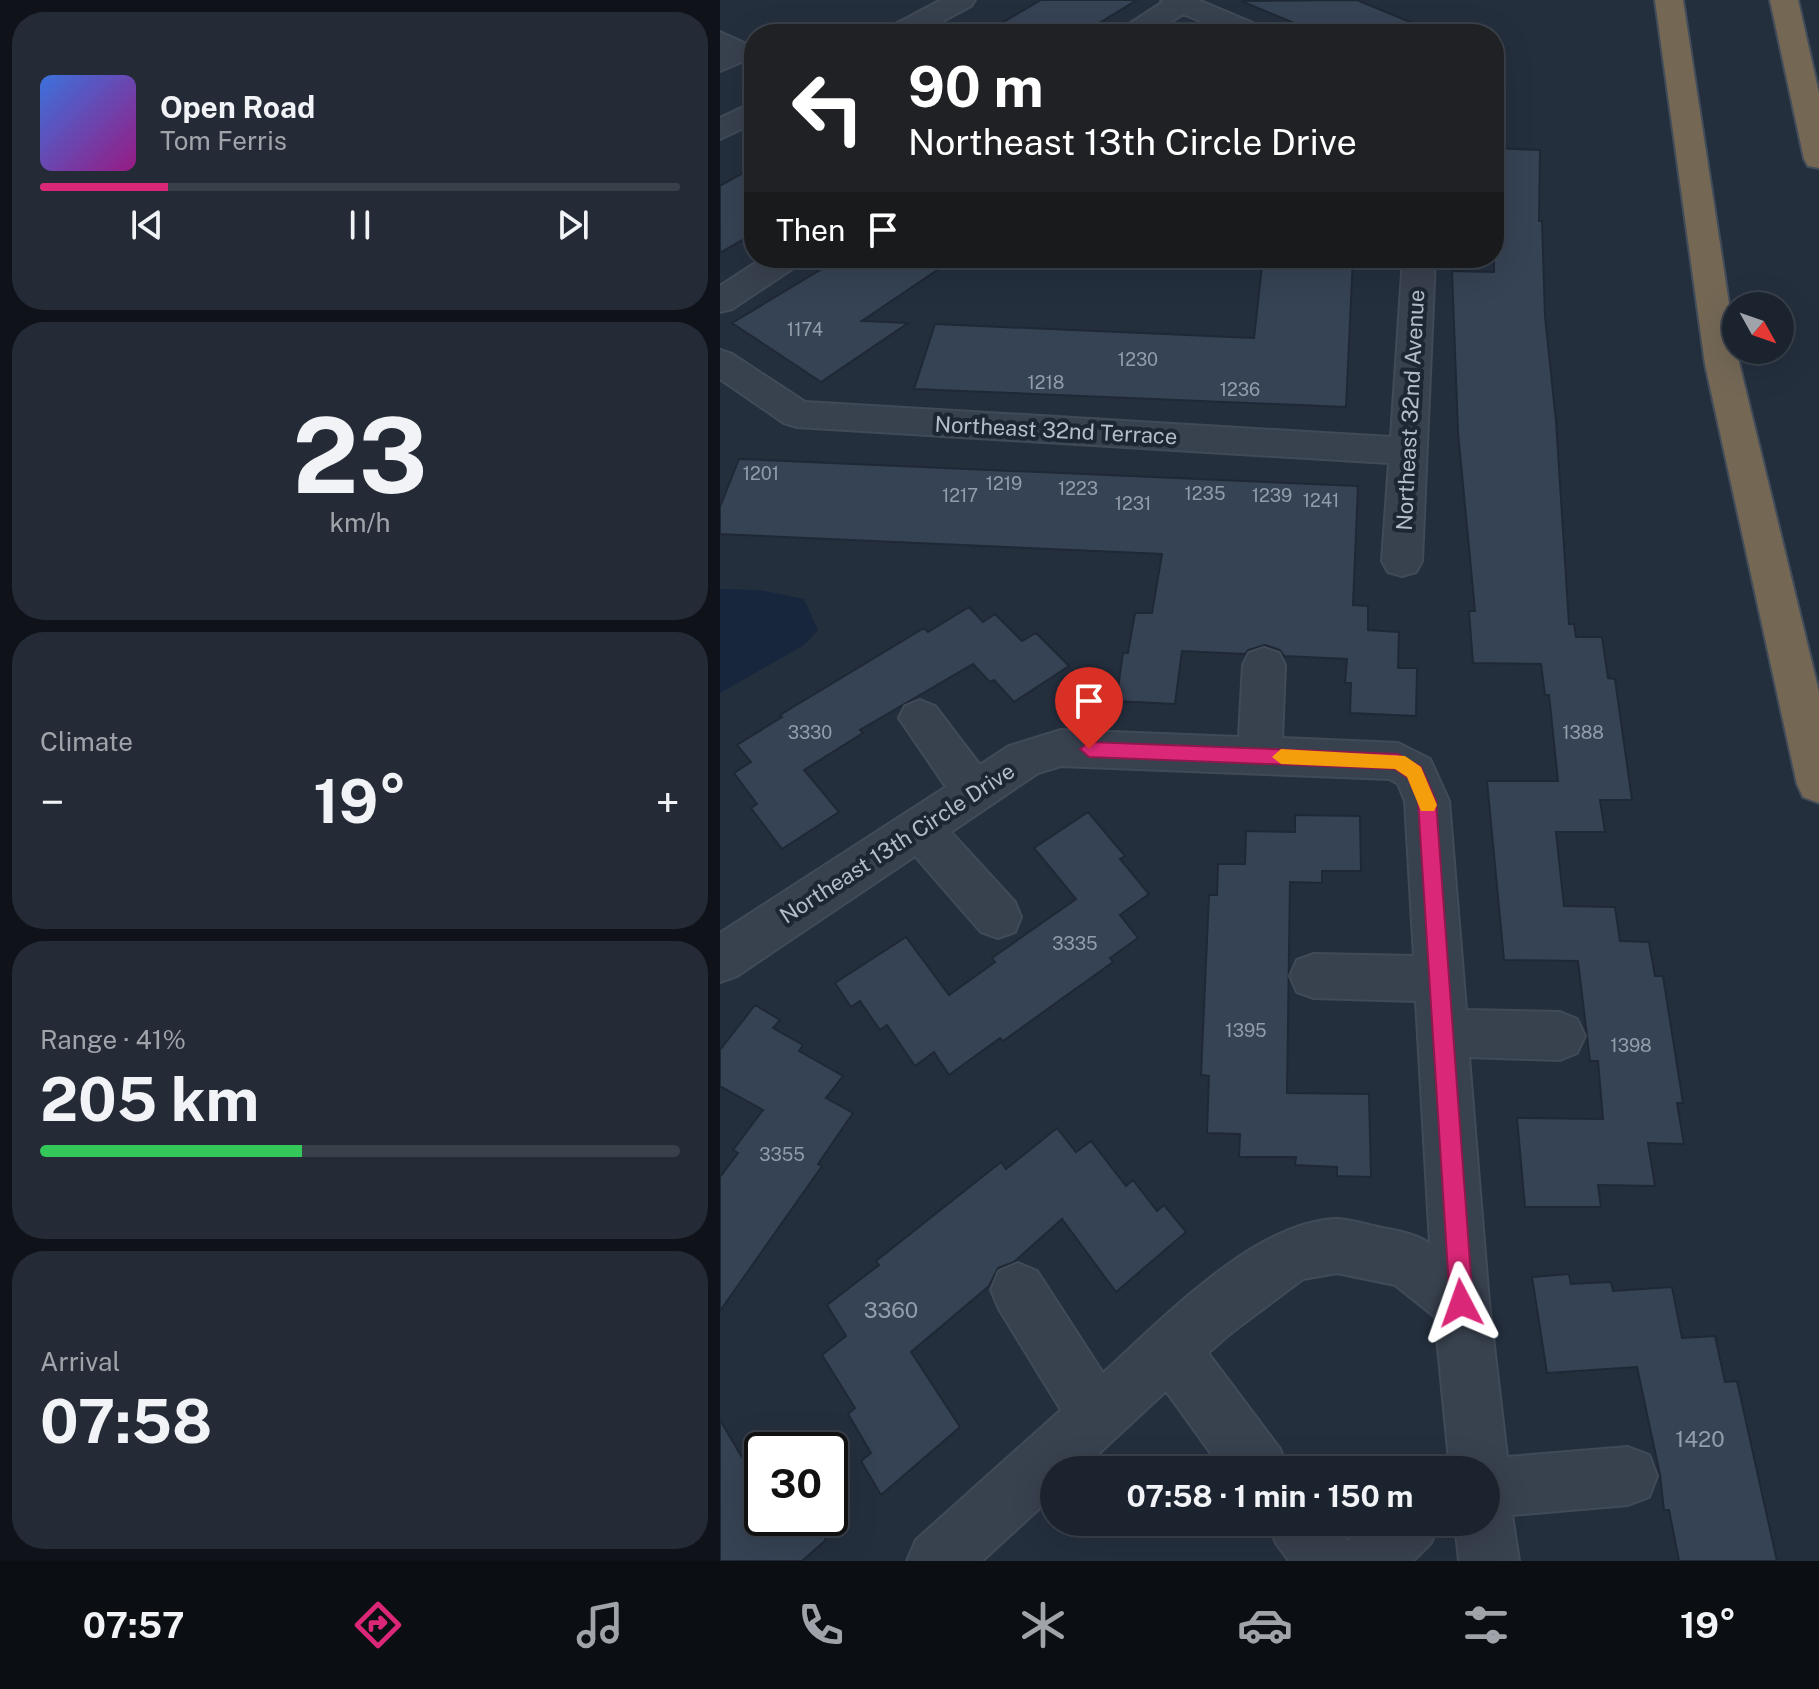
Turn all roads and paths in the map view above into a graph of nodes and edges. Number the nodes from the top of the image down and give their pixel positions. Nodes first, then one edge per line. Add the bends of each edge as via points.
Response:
1 (961, 0) edge
2 (1669, 0) edge
3 (1784, 0) edge
4 (1178, 1) edge
5 (917, 24) edge
6 (1147, 24) edge
7 (1232, 24) edge
8 (720, 40) edge
9 (720, 62) edge
10 (744, 117) edge
11 (720, 130) edge
12 (1819, 159) edge
13 (771, 268) edge
14 (1418, 268) edge
15 (720, 301) edge
16 (720, 362) edge
17 (1407, 451) junction
18 (1402, 561) dead end
19 (1264, 665) dead end
20 (920, 718) dead end
21 (1260, 756) junction
22 (1819, 784) edge
23 (975, 792) junction
24 (919, 828) junction
25 (998, 917) dead end
26 (720, 960) edge
27 (1314, 976) dead end
28 (1439, 979) junction
29 (1443, 1033) junction
30 (1560, 1036) dead end
31 (1018, 1290) dead end
32 (1461, 1303) junction
33 (1170, 1349) junction
34 (1097, 1416) junction
35 (1249, 1456) edge
36 (1475, 1456) edge
37 (1500, 1472) edge
38 (1628, 1476) dead end
39 (1307, 1536) edge
40 (1396, 1536) edge
41 (1486, 1536) edge
42 (937, 1561) edge
43 (1326, 1561) edge
44 (1370, 1561) edge
45 (1489, 1561) edge

1 - 5 street
2 - 22 highway via 1723,364
3 - 12 highway
4 - 6 street
4 - 7 street
8 - 9 street via 741,52
10 - 11 street
13 - 15 street
14 - 17 street, Northeast 32nd Avenue
16 - 17 street, Northeast 32nd Terrace via 797,414
17 - 18 street, Northeast 32nd Avenue
19 - 21 street
20 - 23 street
21 - 23 street, Northeast 13th Circle Drive via 1061,748 1024,759
21 - 28 street, Northeast 13th Circle Drive via 1398,761 1415,772 1427,801
23 - 24 street, Northeast 13th Circle Drive
24 - 25 street
24 - 26 street, Northeast 13th Circle Drive
27 - 28 street
28 - 29 street
29 - 30 street
29 - 32 street
31 - 34 street
32 - 33 street via 1407,1260 1337,1246 1292,1254
32 - 36 street
33 - 34 street
33 - 35 street
34 - 42 street
37 - 38 street
39 - 43 street
40 - 44 street
41 - 45 street

